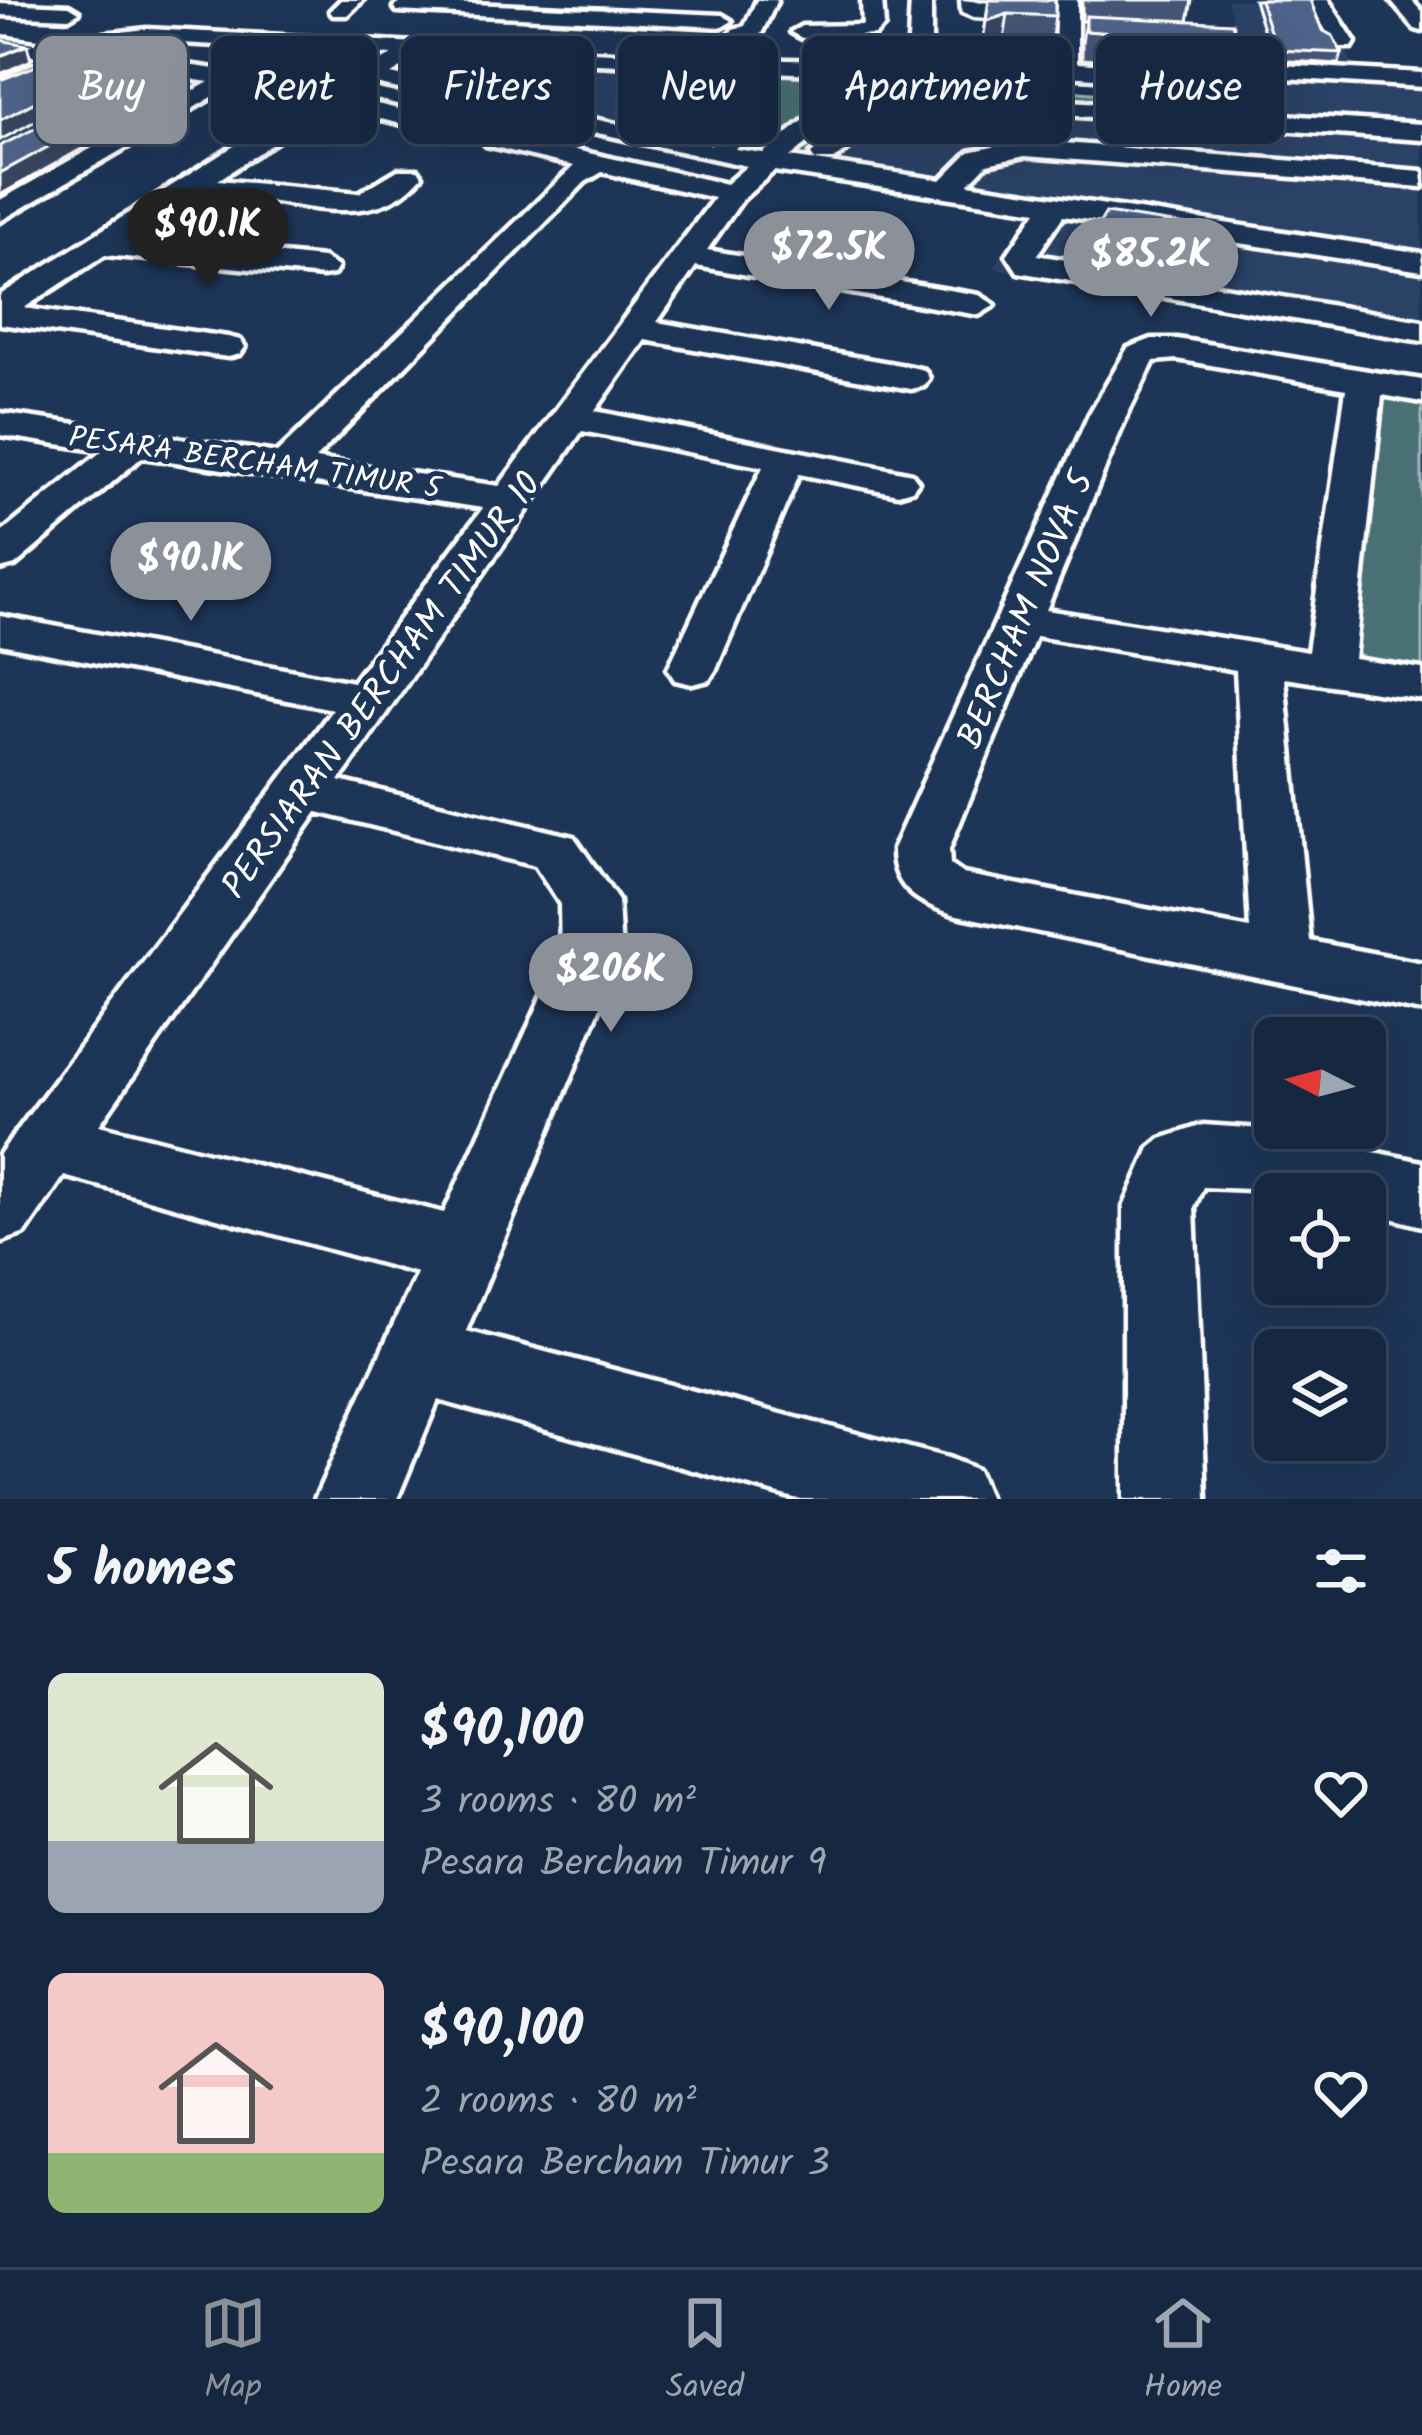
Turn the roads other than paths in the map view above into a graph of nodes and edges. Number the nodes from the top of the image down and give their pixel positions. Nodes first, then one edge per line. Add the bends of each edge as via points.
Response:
1 (767, 0) edge
2 (872, 0) edge
3 (971, 0) edge
4 (1318, 0) edge
5 (1400, 0) edge
6 (337, 7) edge
7 (404, 7) edge
8 (0, 9) edge
9 (660, 9) edge
10 (916, 12) edge
11 (722, 21) dead end
12 (185, 24) junction
13 (1422, 25) edge
14 (1068, 27) edge
15 (754, 31) junction
16 (0, 32) edge
17 (1146, 35) edge
18 (126, 36) edge
19 (334, 36) edge
20 (374, 36) edge
21 (895, 36) edge
22 (1253, 36) edge
23 (377, 39) edge
24 (36, 40) edge
25 (36, 41) edge
26 (0, 44) edge
27 (36, 44) edge
28 (401, 59) edge
29 (397, 61) junction
30 (401, 61) edge
31 (594, 63) edge
32 (802, 65) edge
33 (0, 70) edge
34 (36, 71) edge
35 (187, 72) edge
36 (1096, 72) edge
37 (1422, 80) edge
38 (1354, 81) junction
39 (401, 82) edge
40 (1284, 82) edge
41 (0, 88) edge
42 (1301, 91) junction
43 (36, 92) edge
44 (1284, 97) edge
45 (594, 100) edge
46 (603, 100) dead end
47 (187, 104) edge
48 (0, 109) edge
49 (1422, 114) edge
50 (594, 118) edge
51 (1422, 132) edge
52 (802, 136) edge
53 (1284, 139) edge
54 (118, 144) edge
55 (752, 144) edge
56 (815, 144) edge
57 (994, 144) edge
58 (1227, 144) edge
59 (1248, 144) edge
60 (1422, 155) edge
61 (902, 156) dead end
62 (596, 165) junction
63 (755, 169) junction
64 (408, 176) dead end
65 (878, 179) junction
66 (1422, 179) edge
67 (192, 186) junction
68 (0, 188) edge
69 (947, 190) junction
70 (34, 192) junction
71 (1055, 206) junction
72 (0, 212) edge
73 (1218, 244) junction
74 (99, 245) junction
75 (690, 256) junction
76 (1422, 262) edge
77 (323, 268) dead end
78 (1422, 291) edge
79 (1195, 293) junction
80 (979, 304) dead end
81 (0, 312) edge
82 (637, 328) junction
83 (1422, 331) edge
84 (228, 347) dead end
85 (911, 378) dead end
86 (1365, 382) junction
87 (1422, 391) edge
88 (574, 418) junction
89 (0, 424) edge
90 (134, 444) junction
91 (785, 462) junction
92 (286, 466) junction
93 (898, 482) dead end
94 (511, 500) junction
95 (0, 556) edge
96 (1020, 617) junction
97 (0, 630) edge
98 (1259, 659) junction
99 (692, 669) dead end
100 (1329, 670) junction
101 (1422, 685) edge
102 (367, 700) junction
103 (304, 791) junction
104 (1282, 959) junction
105 (1422, 987) edge
106 (48, 1142) junction
107 (1422, 1194) edge
108 (0, 1210) edge
109 (460, 1251) junction
110 (415, 1356) junction
111 (356, 1499) edge
112 (948, 1499) edge
113 (1165, 1499) edge

1 - 15 street
2 - 15 street via 868,31
3 - 14 street via 974,11
4 - 38 street via 1354,43
5 - 13 street
6 - 7 street
7 - 9 street
7 - 20 street
8 - 12 street
9 - 11 street
10 - 21 street
12 - 18 street
12 - 19 street
14 - 36 street via 1065,68
15 - 23 street via 741,34 733,50
16 - 24 street
17 - 22 street via 1206,29
25 - 26 street
27 - 33 street
28 - 29 street
29 - 30 street
29 - 39 street via 370,76
31 - 32 street
34 - 41 street
35 - 47 street via 226,82
37 - 38 street
38 - 42 street
40 - 42 street
42 - 44 street
42 - 49 street
43 - 48 street
45 - 46 street
50 - 63 street
51 - 53 street
52 - 63 street
54 - 70 street
55 - 63 street, PERSIARAN BERCHAM TIMUR 10
56 - 63 street
57 - 69 street
58 - 66 street
59 - 60 street
61 - 65 street
62 - 63 street
62 - 67 street via 358,106 313,108
62 - 92 street via 575,176
63 - 65 street
63 - 75 street, PERSIARAN BERCHAM TIMUR 10
64 - 67 street via 360,202
65 - 69 street
67 - 74 street
68 - 70 street
69 - 71 street
70 - 72 street
71 - 73 street
71 - 79 street via 1022,255 1029,265
73 - 76 street
73 - 78 street
73 - 79 street
74 - 77 street
74 - 81 street
75 - 80 street
75 - 82 street, PERSIARAN BERCHAM TIMUR 10
79 - 83 street
81 - 84 street
82 - 85 street
82 - 88 street, PERSIARAN BERCHAM TIMUR 10
86 - 87 street
86 - 96 street, BERCHAM NOVA 5 via 1152,349 1140,355
86 - 100 street
88 - 91 street
88 - 94 street, PERSIARAN BERCHAM TIMUR 10
89 - 90 street, PESARA BERCHAM TIMUR 5
90 - 92 street, PESARA BERCHAM TIMUR 5
90 - 95 street
91 - 93 street
91 - 99 street
92 - 94 street, PESARA BERCHAM TIMUR 5
94 - 102 street, PERSIARAN BERCHAM TIMUR 10
96 - 98 street
96 - 104 street, BERCHAM NOVA 5 via 921,849 927,879 957,894
97 - 102 street
98 - 100 street
98 - 104 street
100 - 101 street
102 - 103 street, PERSIARAN BERCHAM TIMUR 10
103 - 106 street, PERSIARAN BERCHAM TIMUR 10
103 - 109 street via 554,851 590,901 590,956
104 - 105 street
106 - 108 street, PERSIARAN BERCHAM TIMUR 10
106 - 109 street
107 - 113 street via 1241,1155 1187,1159 1168,1175 1159,1208
109 - 110 street
110 - 111 street
110 - 112 street

